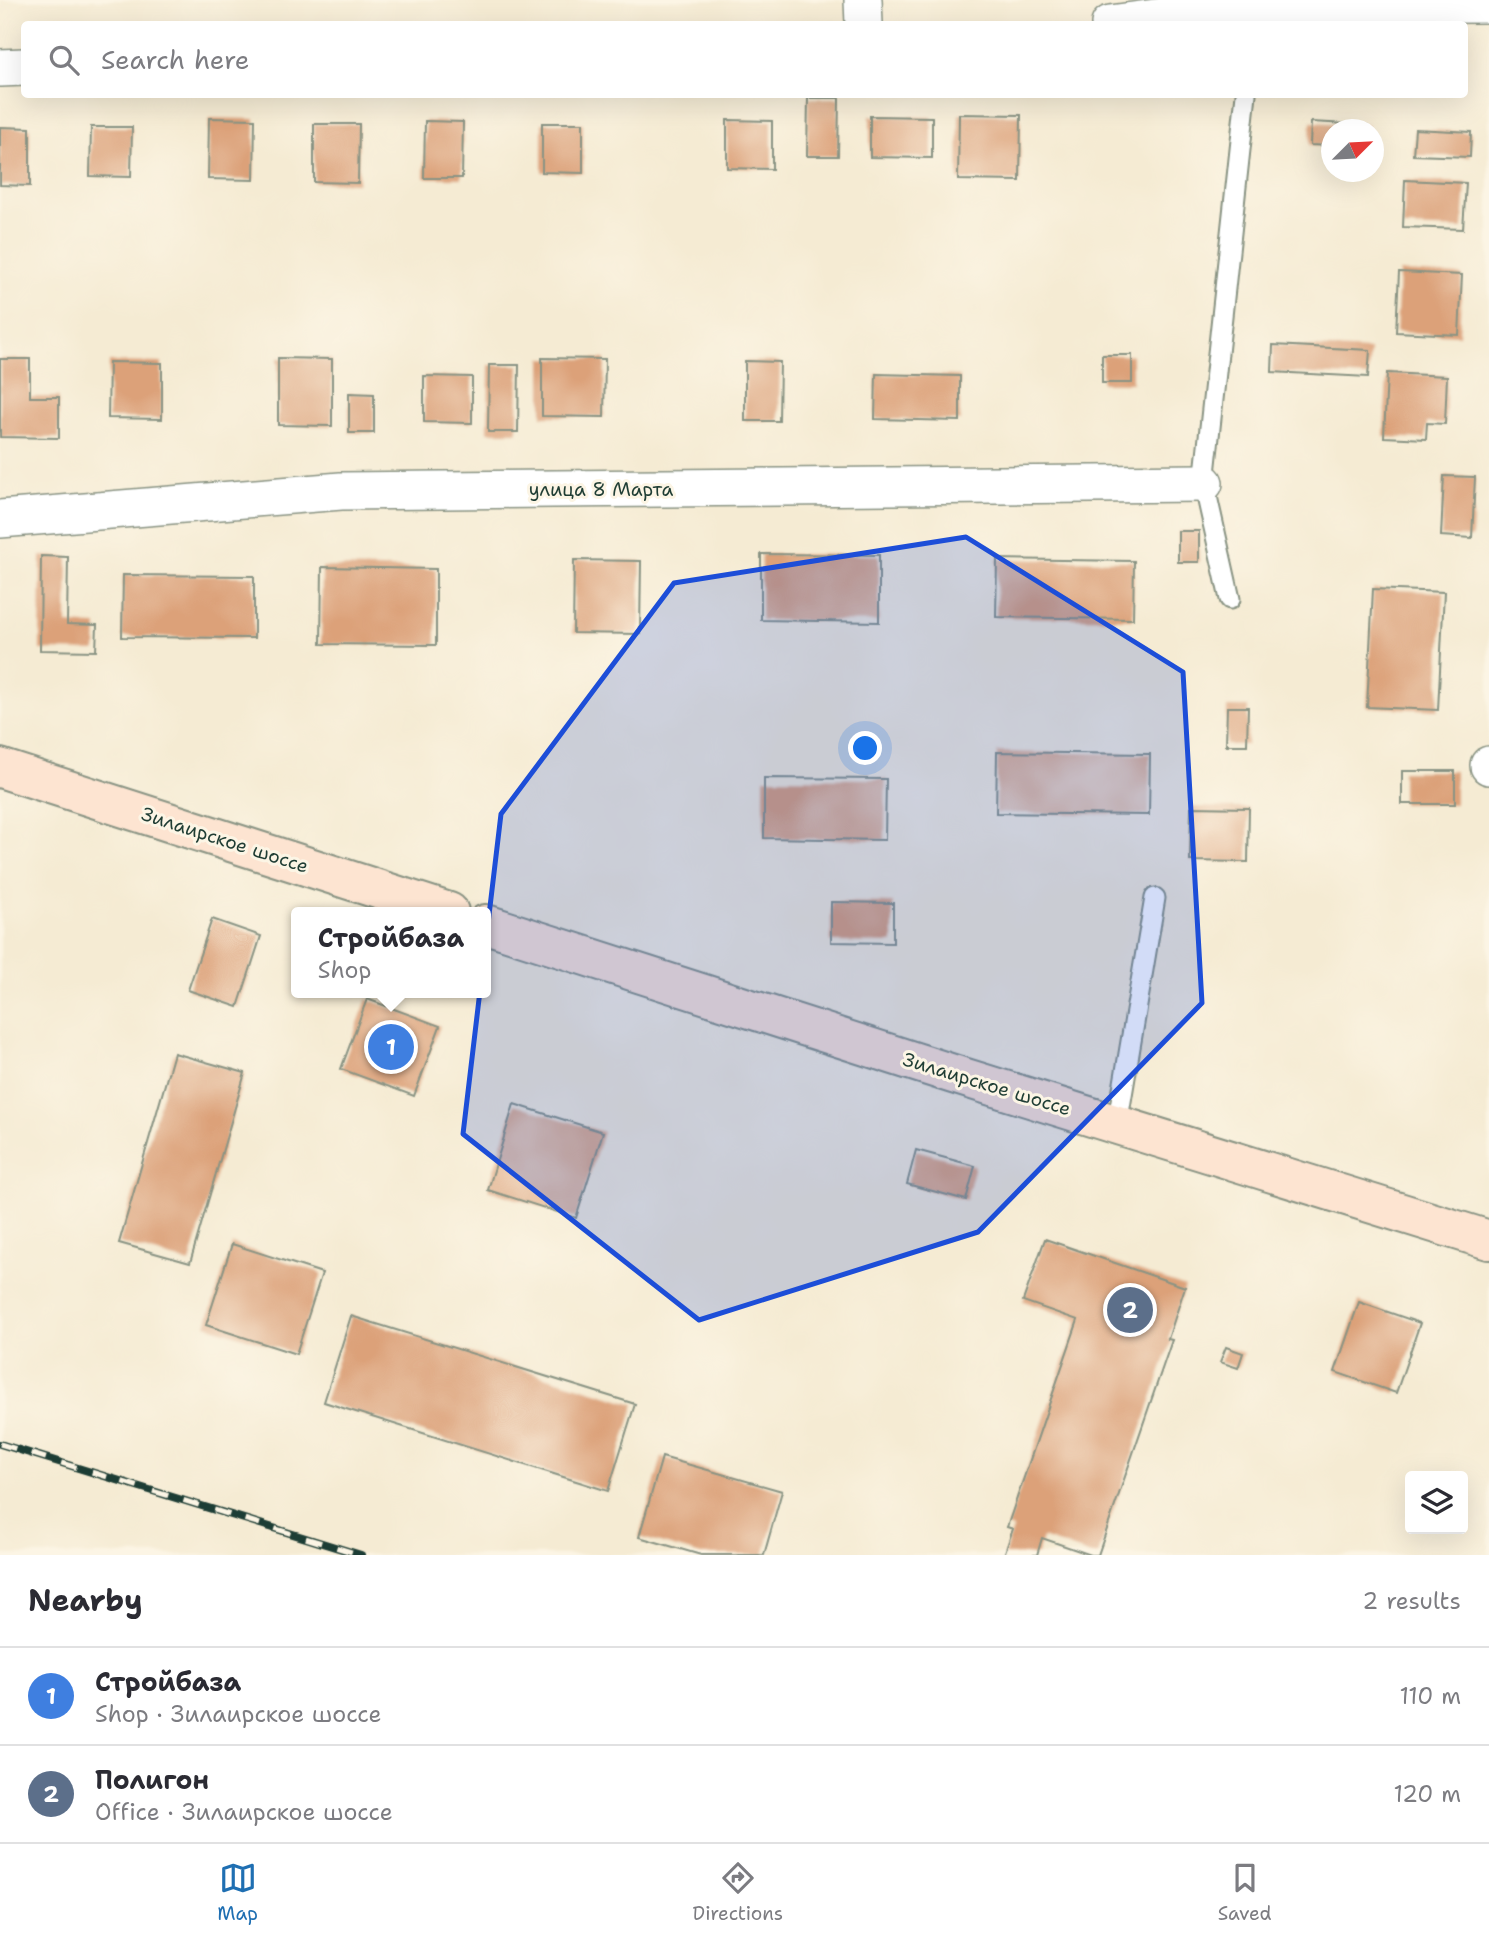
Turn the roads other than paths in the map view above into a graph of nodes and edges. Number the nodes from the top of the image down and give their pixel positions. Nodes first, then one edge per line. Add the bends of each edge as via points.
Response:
1 (863, 0) edge
2 (1489, 4) edge
3 (1255, 10) edge
4 (864, 21) edge
5 (1141, 21) edge
6 (21, 67) edge
7 (0, 68) edge
8 (1245, 98) edge
9 (1204, 483) junction
10 (0, 519) edge
11 (1230, 599) dead end
12 (0, 768) edge
13 (1155, 898) dead end
14 (433, 907) edge
15 (491, 926) edge
16 (1117, 1125) junction
17 (1489, 1240) edge

1 - 4 street
2 - 3 street
3 - 5 street
6 - 7 street
8 - 9 lane
9 - 10 street, улица 8 Марта via 341,491
9 - 11 lane
12 - 14 main road, Зилаирское шоссе
13 - 16 lane
15 - 16 main road, Зилаирское шоссе
16 - 17 main road, Зилаирское шоссе

